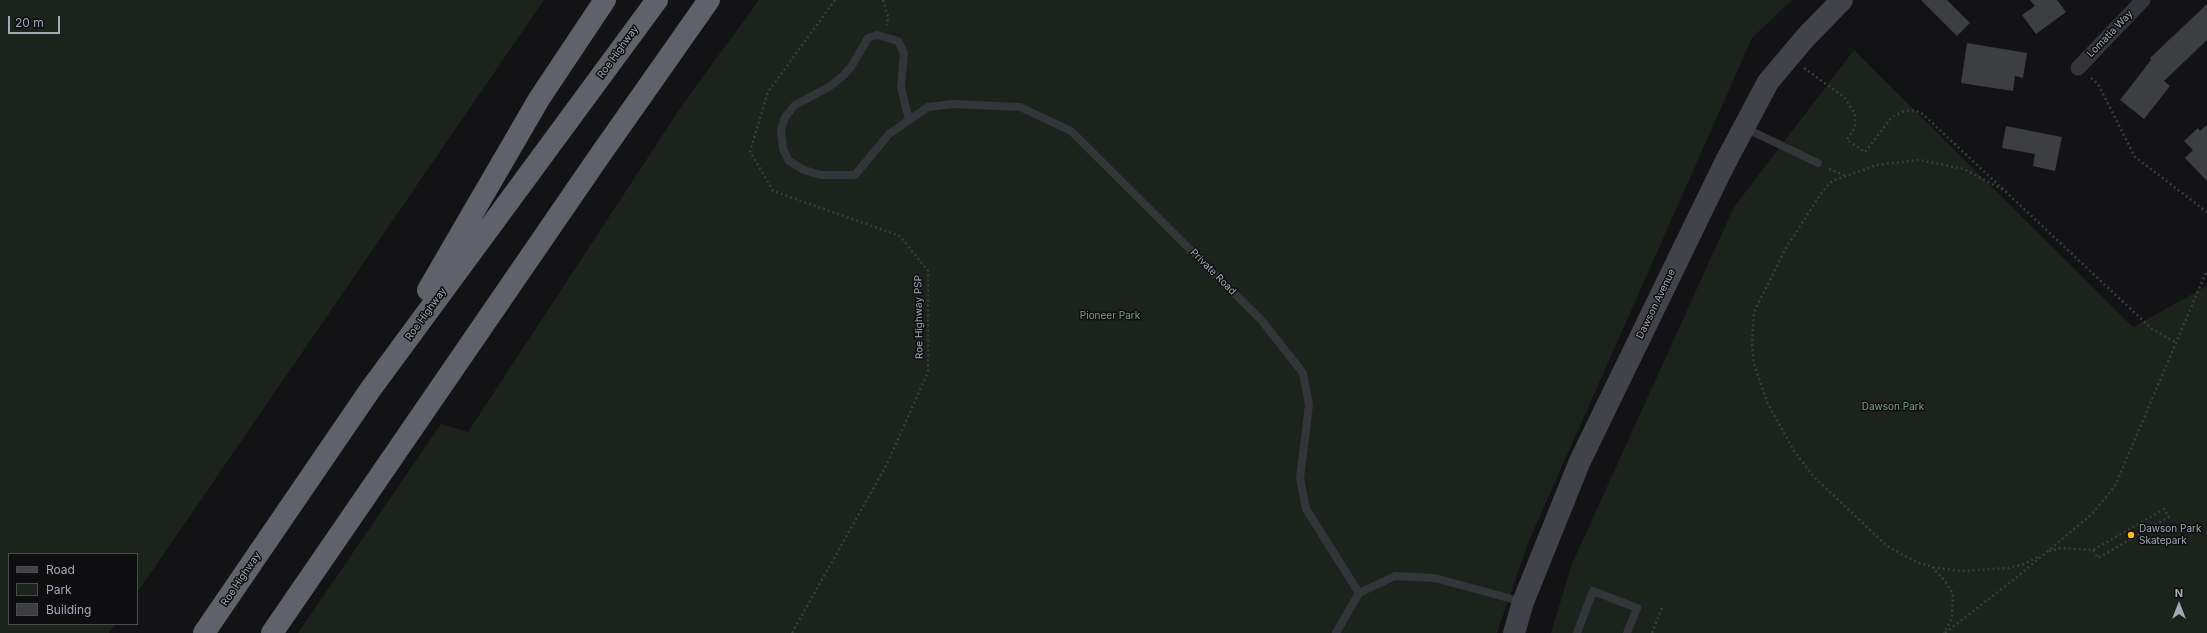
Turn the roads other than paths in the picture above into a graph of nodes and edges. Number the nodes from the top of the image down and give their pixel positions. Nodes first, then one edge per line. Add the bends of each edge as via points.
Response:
1 (605, 0) edge
2 (657, 0) edge
3 (709, 0) edge
4 (1842, 0) edge
5 (2143, 0) edge
6 (2078, 68) road end
7 (909, 120) junction
8 (1744, 127) junction
9 (1818, 163) road end
10 (370, 390) junction
11 (1359, 593) junction
12 (1523, 602) junction
13 (204, 633) edge
14 (272, 633) edge
15 (1336, 633) edge
16 (1514, 633) edge
17 (1577, 633) edge
18 (1627, 633) edge

1 - 10 highway via 539,99
2 - 10 highway, Roe Highway
3 - 14 highway
4 - 8 main road, Dawson Avenue via 1806,36 1768,82
5 - 6 street, Lomatia Way
7 - 7 lane, Private Road via 889,134 855,175 821,175 804,170 789,161 783,149 781,130 785,117 795,105 829,87 844,75 852,67 868,38 877,35 898,41 904,53 901,87
7 - 11 lane, Private Road via 928,107 953,104 1020,107 1071,131 1262,321 1303,372 1309,405 1300,478 1306,509
8 - 9 lane
8 - 12 main road, Dawson Avenue via 1580,461
10 - 13 highway, Roe Highway
11 - 12 lane via 1395,576 1435,578
11 - 15 lane
12 - 16 main road, Dawson Avenue
17 - 18 lane via 1593,591 1637,608

